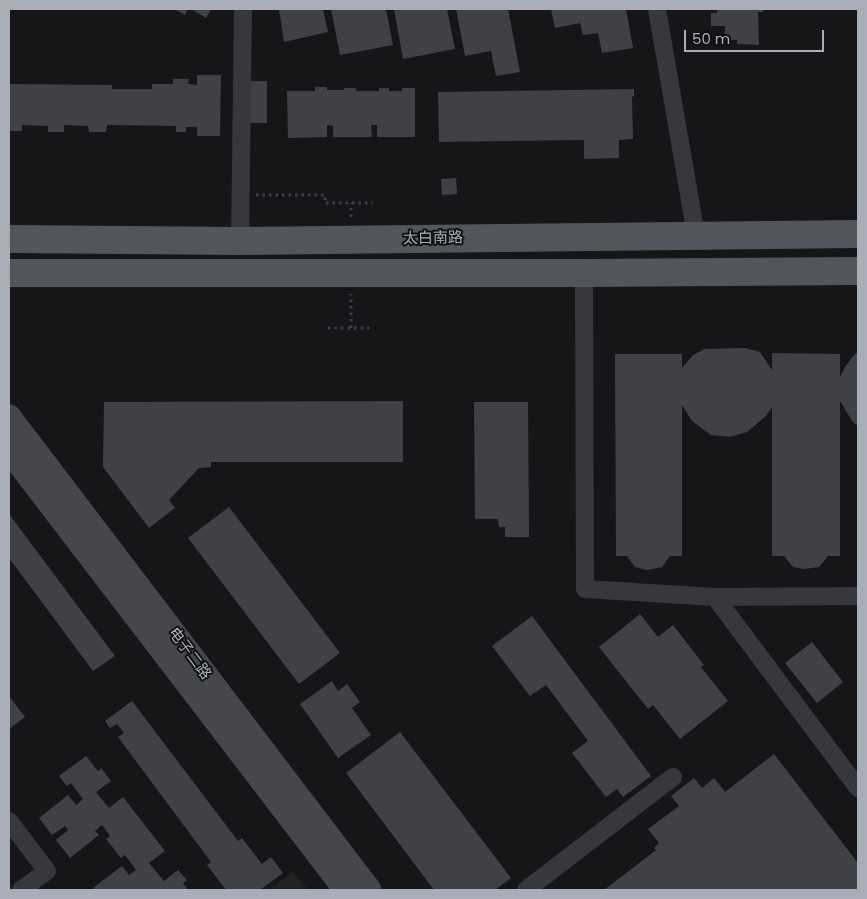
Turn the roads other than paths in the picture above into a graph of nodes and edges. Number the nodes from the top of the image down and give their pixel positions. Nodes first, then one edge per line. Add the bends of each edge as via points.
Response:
1 (243, 9) edge
2 (657, 9) edge
3 (858, 234) edge
4 (696, 235) junction
5 (9, 239) edge
6 (240, 241) junction
7 (858, 271) edge
8 (9, 273) edge
9 (584, 273) junction
10 (9, 417) edge
11 (9, 450) edge
12 (858, 596) edge
13 (715, 597) junction
14 (673, 777) dead end
15 (858, 788) edge
16 (9, 821) edge
17 (22, 890) edge
18 (346, 890) edge
19 (369, 890) edge
20 (526, 890) edge

1 - 6 street
2 - 4 street
3 - 4 main road, 太白南路
4 - 6 main road, 太白南路
5 - 6 main road, 太白南路
7 - 9 main road
8 - 9 main road
9 - 13 street via 585,589
10 - 19 main road, 电子二路
11 - 18 main road, 电子二路
12 - 13 street
13 - 15 street
14 - 20 street
16 - 17 street via 47,871

